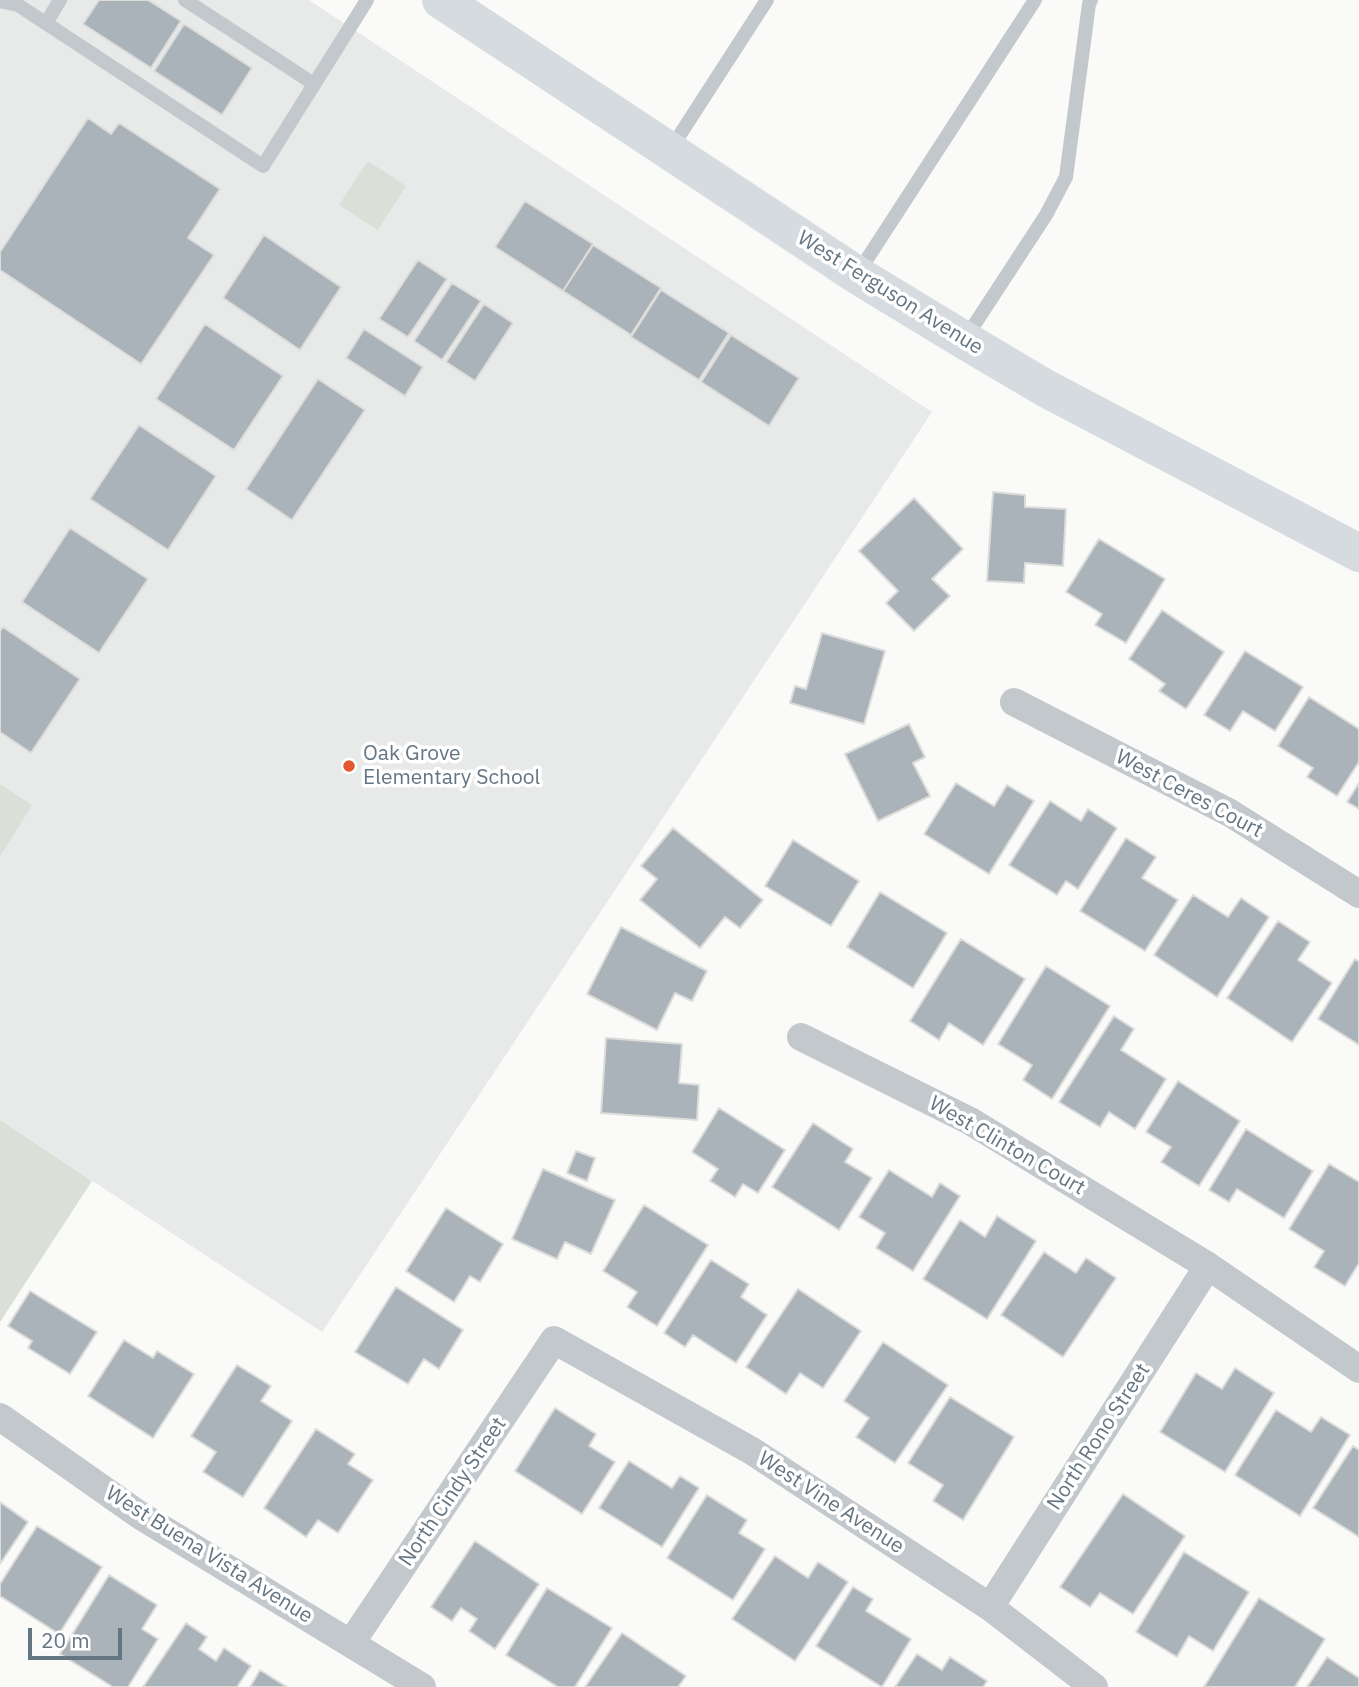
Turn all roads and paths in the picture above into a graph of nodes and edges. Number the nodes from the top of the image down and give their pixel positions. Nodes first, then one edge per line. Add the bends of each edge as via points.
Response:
1 (60, 0) edge
2 (185, 0) edge
3 (368, 0) edge
4 (441, 0) edge
5 (767, 0) edge
6 (1035, 0) edge
7 (1091, 0) edge
8 (0, 1) edge
9 (46, 23) junction
10 (314, 84) junction
11 (669, 151) junction
12 (857, 275) junction
13 (964, 340) junction
14 (1359, 553) edge
15 (1014, 702) dead end
16 (1359, 894) edge
17 (801, 1037) dead end
18 (1208, 1266) junction
19 (554, 1340) joint
20 (1359, 1369) edge
21 (0, 1417) edge
22 (990, 1608) junction
23 (351, 1643) junction
24 (422, 1687) edge
25 (1094, 1687) edge

1 - 9 lane
2 - 10 lane
3 - 10 lane
4 - 11 street, West Ferguson Avenue
5 - 11 lane
6 - 12 lane
7 - 13 lane via 1066,177
8 - 9 lane via 18,5
9 - 10 lane via 263,166
11 - 12 street, West Ferguson Avenue
12 - 13 street, West Ferguson Avenue
13 - 14 street, West Ferguson Avenue
15 - 16 street, West Ceres Court via 1230,813
17 - 18 street, West Clinton Court via 970,1121
18 - 20 street, West Clinton Court
18 - 22 street, North Rono Street
19 - 22 street, West Vine Avenue via 752,1451
19 - 23 street, North Cindy Street
21 - 23 street, West Buena Vista Avenue via 141,1516
22 - 25 street, West Vine Avenue
23 - 24 street, West Buena Vista Avenue

